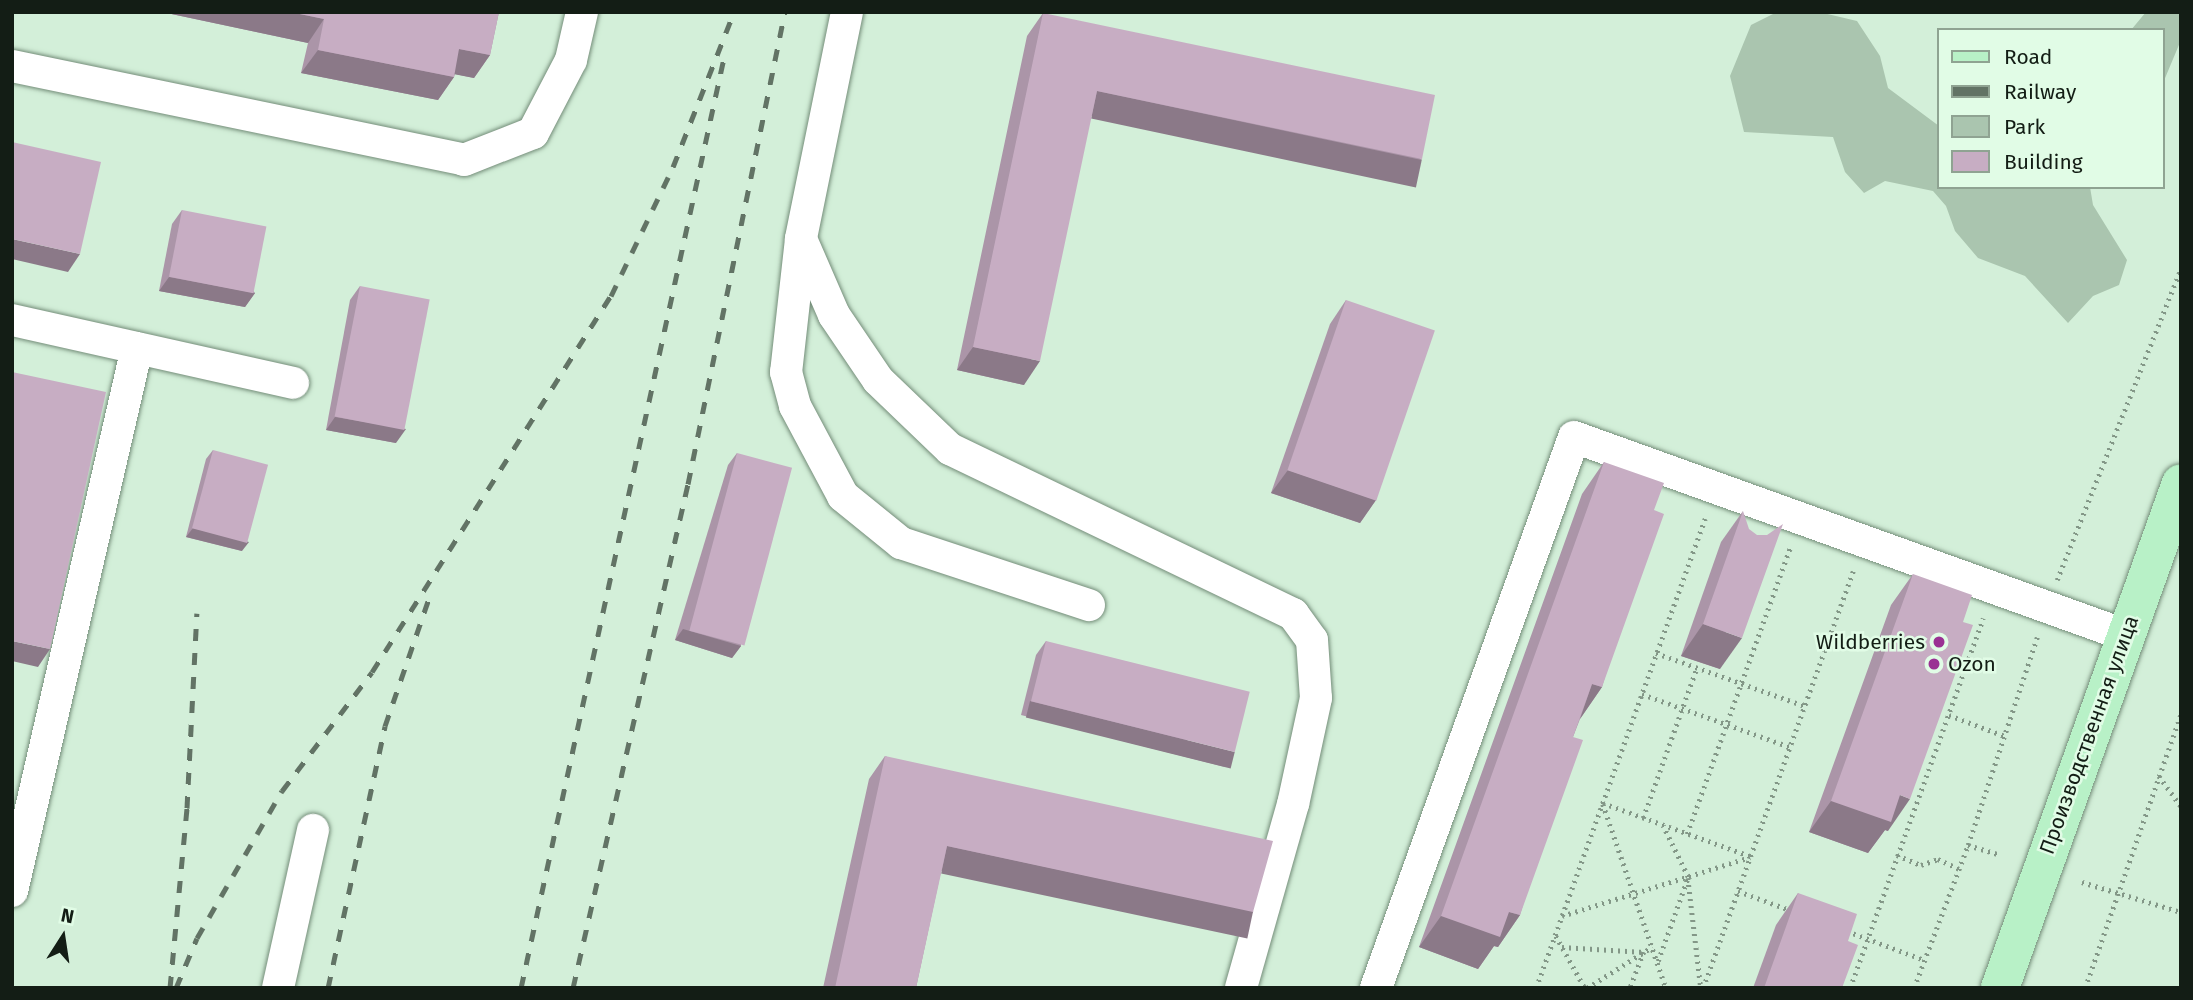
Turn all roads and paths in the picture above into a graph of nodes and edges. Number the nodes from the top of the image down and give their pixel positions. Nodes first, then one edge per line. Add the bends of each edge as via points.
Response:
1 (582, 12) edge
2 (847, 12) edge
3 (12, 66) edge
4 (801, 239) junction
5 (2181, 268) edge
6 (12, 320) edge
7 (137, 348) junction
8 (293, 383) dead end
9 (2181, 484) edge
10 (1716, 488) junction
11 (1794, 538) dead end
12 (1857, 561) dead end
13 (2048, 604) junction
14 (1090, 605) dead end
15 (1986, 607) dead end
16 (2125, 635) junction
17 (1656, 653) junction
18 (1697, 667) junction
19 (1742, 683) junction
20 (1642, 694) junction
21 (1805, 706) junction
22 (1682, 708) junction
23 (2181, 714) edge
24 (1949, 715) junction
25 (1727, 724) junction
26 (2005, 736) junction
27 (1790, 747) junction
28 (2159, 775) junction
29 (1602, 803) junction
30 (2181, 806) edge
31 (1643, 818) junction
32 (1663, 825) junction
33 (313, 830) dead end
34 (1688, 834) junction
35 (1968, 845) junction
36 (1898, 855) junction
37 (2001, 855) dead end
38 (1751, 856) junction
39 (1959, 869) junction
40 (1688, 877) junction
41 (2082, 882) dead end
42 (12, 891) edge
43 (1738, 891) junction
44 (2119, 893) junction
45 (1634, 894) junction
46 (2181, 912) edge
47 (1803, 915) edge
48 (1562, 916) junction
49 (1842, 929) edge
50 (1555, 935) junction
51 (1868, 938) junction
52 (1562, 947) junction
53 (1652, 947) junction
54 (1644, 952) junction
55 (1922, 960) junction
56 (1657, 962) junction
57 (278, 988) edge
58 (1241, 988) edge
59 (1376, 988) edge
60 (1536, 988) edge
61 (1586, 988) edge
62 (1630, 988) edge
63 (1666, 988) edge
64 (1702, 988) edge
65 (1850, 988) edge
66 (1914, 988) edge
67 (2000, 988) edge
68 (2085, 988) edge

1 - 3 lane via 571,60 533,133 464,160
2 - 4 lane
4 - 14 lane via 786,372 795,406 843,496 901,543
4 - 58 lane via 834,316 878,380 950,449 1293,614 1312,640 1316,698 1293,804
5 - 13 path
6 - 7 lane
7 - 8 lane
7 - 42 lane
9 - 16 main road, Производственная улица
10 - 13 lane via 1752,517
10 - 17 path
10 - 59 lane via 1574,437
11 - 19 path
12 - 21 path
13 - 16 lane
13 - 26 path
15 - 24 path
16 - 67 main road, Производственная улица
17 - 18 path
17 - 20 path
18 - 19 path
18 - 22 path
19 - 21 path
19 - 25 path
20 - 22 path
20 - 29 path
21 - 27 path
22 - 25 path
22 - 31 path
23 - 28 path
24 - 26 path
24 - 36 path
25 - 27 path
25 - 34 path
26 - 35 path
27 - 38 path
28 - 30 path
28 - 44 path
29 - 31 path
29 - 45 path
29 - 48 path
31 - 32 path
32 - 34 path
32 - 40 path
33 - 57 lane
34 - 38 path
35 - 37 path
35 - 39 path
36 - 39 path via 1921,865 1938,859
36 - 51 path
38 - 40 path
38 - 43 path
39 - 55 path
40 - 45 path
40 - 56 path
40 - 64 path
41 - 44 path
43 - 47 path
43 - 64 path
44 - 46 path
44 - 68 path
45 - 48 path
45 - 53 path
48 - 50 path
49 - 51 path
50 - 52 path
50 - 60 path
51 - 55 path
51 - 65 path
52 - 54 path
52 - 61 path
53 - 54 path
53 - 56 path
54 - 61 path
54 - 62 path
55 - 66 path
56 - 63 path

